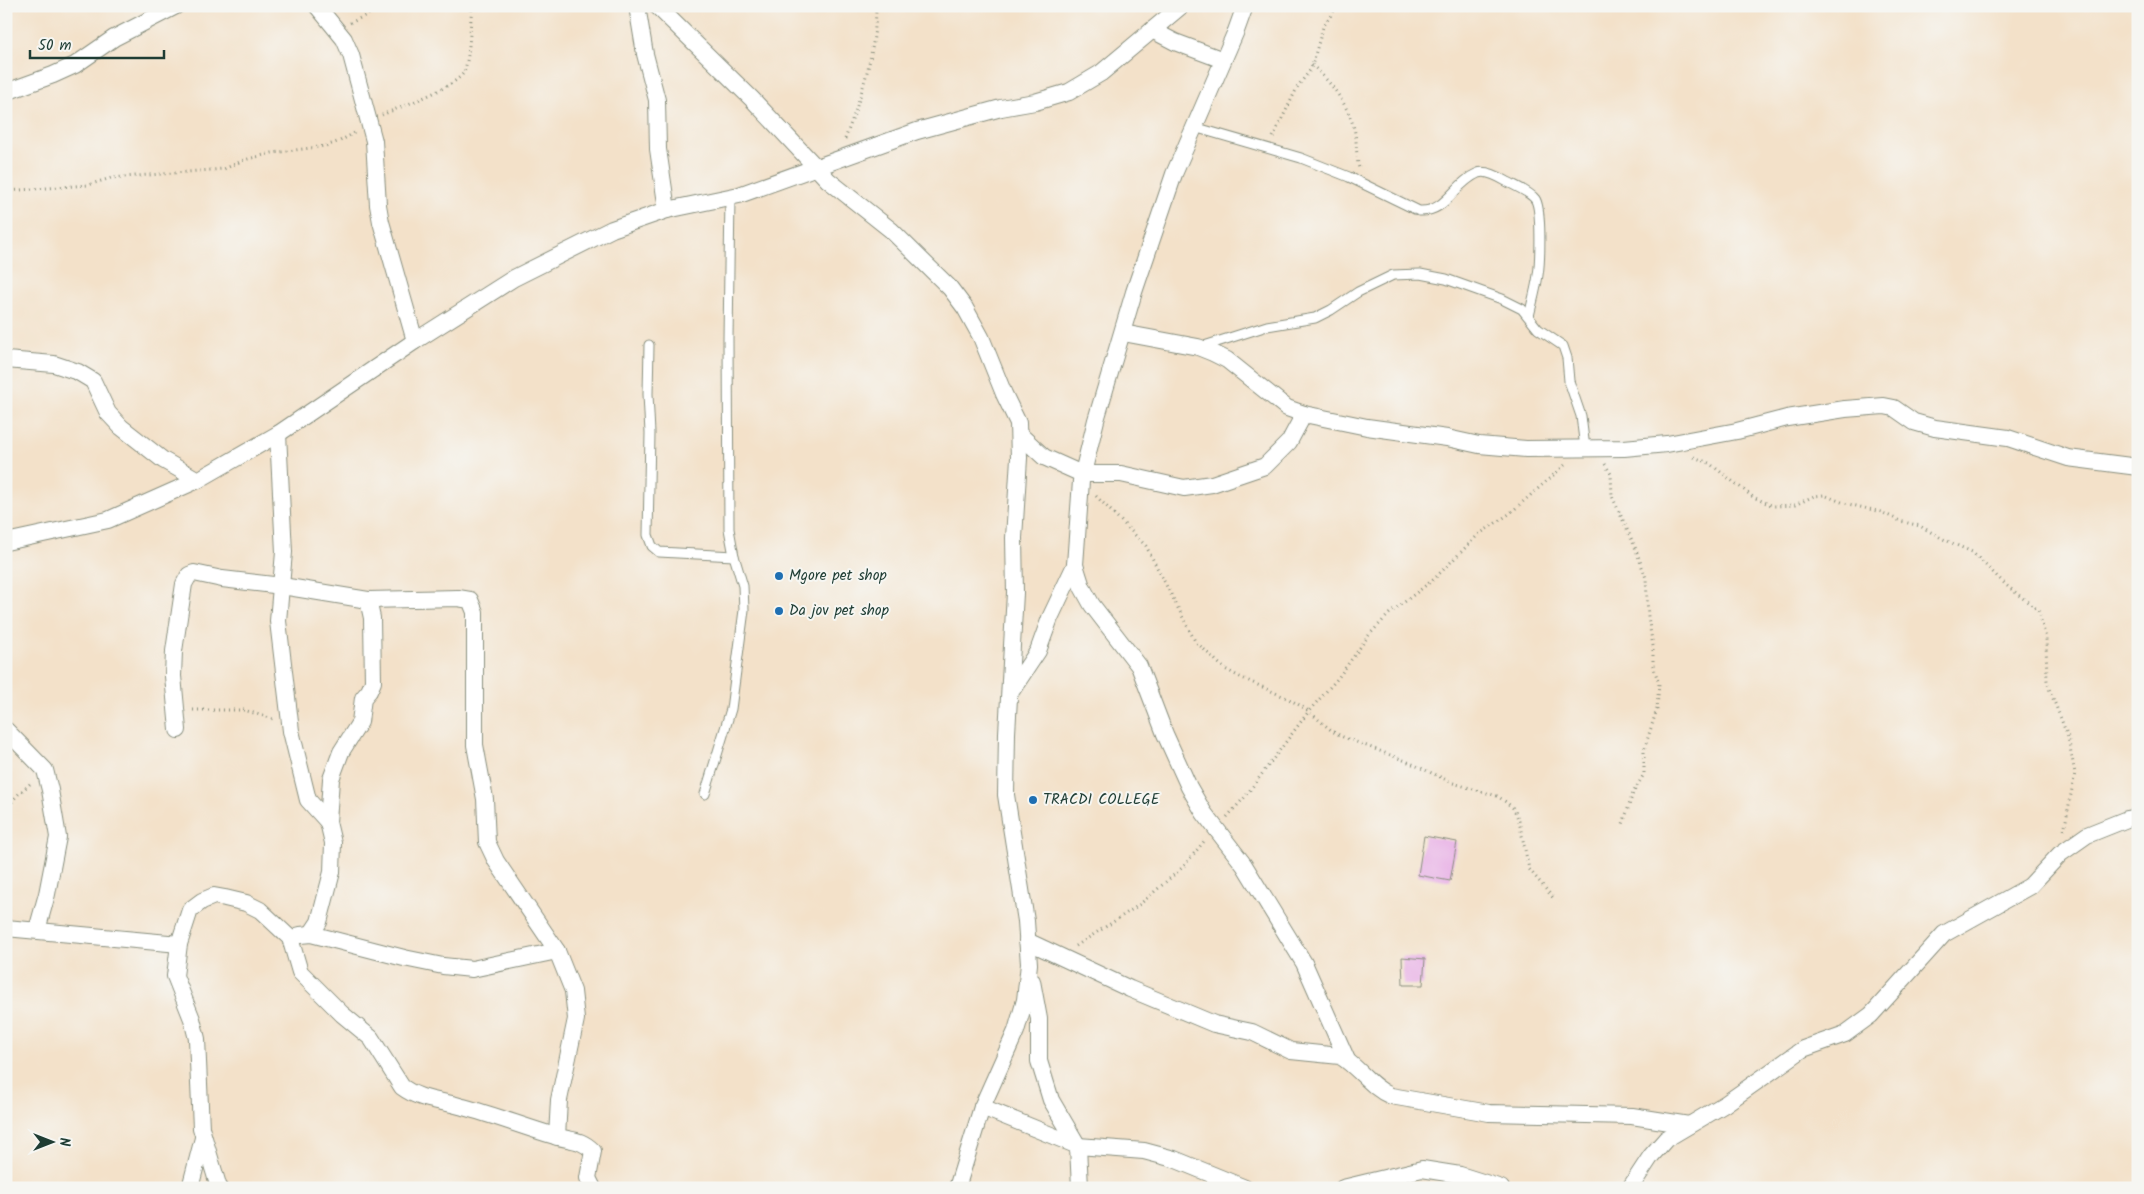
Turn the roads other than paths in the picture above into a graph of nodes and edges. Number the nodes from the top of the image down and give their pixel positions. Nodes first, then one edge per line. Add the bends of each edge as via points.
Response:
1 (176, 6) edge
2 (317, 6) edge
3 (637, 6) edge
4 (657, 6) edge
5 (1181, 6) edge
6 (1244, 6) edge
7 (1152, 30) junction
8 (1223, 60) junction
9 (6, 92) edge
10 (1194, 127) junction
11 (816, 168) junction
12 (730, 197) junction
13 (667, 210) junction
14 (1529, 316) junction
15 (1123, 333) junction
16 (414, 342) junction
17 (649, 345) dead end
18 (1198, 347) junction
19 (6, 360) edge
20 (1304, 414) junction
21 (278, 434) junction
22 (1020, 434) junction
23 (1586, 448) junction
24 (2138, 467) edge
25 (1082, 478) junction
26 (198, 480) junction
27 (6, 542) edge
28 (734, 556) junction
29 (1075, 565) junction
30 (282, 586) junction
31 (368, 600) junction
32 (1010, 694) junction
33 (6, 730) edge
34 (178, 730) dead end
35 (705, 794) dead end
36 (2138, 817) edge
37 (328, 822) junction
38 (6, 928) edge
39 (37, 930) junction
40 (311, 934) junction
41 (290, 938) junction
42 (1027, 941) junction
43 (179, 944) junction
44 (557, 952) junction
45 (1029, 964) junction
46 (1347, 1060) junction
47 (982, 1107) junction
48 (1689, 1125) junction
49 (203, 1136) junction
50 (557, 1137) junction
51 (1078, 1146) junction
52 (190, 1188) edge
53 (219, 1188) edge
54 (592, 1188) edge
55 (956, 1188) edge
56 (1080, 1188) edge
57 (1245, 1188) edge
58 (1343, 1188) edge
59 (1500, 1188) edge
60 (1630, 1188) edge

1 - 9 street via 114,38 75,65
2 - 16 street via 344,39 351,55 374,141 381,222
3 - 13 street via 657,100 658,149
4 - 11 street via 752,99
5 - 7 street
6 - 8 street
7 - 8 street
7 - 11 street via 1101,73 1070,92 917,131
8 - 10 street
10 - 14 lane via 1301,158 1419,210 1436,209 1469,179 1482,172 1506,181 1534,197 1539,208 1538,273
10 - 15 street via 1174,174
11 - 12 street
11 - 22 street via 891,230 957,297 981,337
12 - 13 street
12 - 28 lane via 729,529
13 - 16 street via 612,228 514,278
14 - 18 lane via 1502,299 1446,279 1400,274 1372,284 1315,318 1267,326
14 - 23 lane via 1538,329 1565,349 1569,381 1581,416
15 - 18 street
15 - 25 street
16 - 21 street
17 - 28 lane via 648,535 652,546 659,552
18 - 20 street via 1226,360 1287,408
19 - 26 street via 54,364 93,381 108,413 121,427 163,460
20 - 23 street via 1479,446
20 - 25 street via 1289,442 1265,466 1212,484 1184,488 1121,474
21 - 26 street
21 - 30 street via 284,552
22 - 25 street via 1044,457
22 - 32 street
23 - 24 street via 1667,444 1787,418 1884,406 1894,408 1914,422 1935,428 2008,438 2068,458
25 - 29 street
26 - 27 street via 108,520
28 - 35 lane via 743,586 744,610 731,709
29 - 32 street via 1038,651
29 - 46 street via 1092,605 1139,666 1179,767 1204,813 1259,887 1304,963
30 - 31 street
30 - 34 street via 194,573 189,575 184,584 174,651
30 - 37 street via 278,621 291,731 308,800
31 - 37 street via 372,618 373,682 362,698 360,722 335,765 329,791
31 - 44 street via 470,600 475,612 475,745 485,799 487,842 496,861
32 - 42 street via 1006,795
33 - 39 street via 44,770 58,836
36 - 48 street via 2098,829 2067,848 2030,886 1944,934 1860,1025 1846,1034 1803,1049
37 - 40 street via 333,843 332,872 319,922
38 - 39 street
39 - 43 street
40 - 41 street
40 - 44 street via 404,958 472,969
41 - 43 street via 260,910 246,903 214,896 190,910
41 - 50 street via 300,972 371,1038 409,1092
42 - 45 street
42 - 46 street via 1214,1024 1252,1032 1291,1051 1332,1054
43 - 49 street via 175,976 197,1039
44 - 50 street via 573,991 576,1019 559,1100
45 - 47 street via 1025,1000 1016,1031
45 - 51 street via 1039,1019 1039,1061 1051,1100
46 - 48 street via 1378,1091 1410,1100 1489,1113 1632,1116
47 - 51 street
47 - 55 street
48 - 60 street via 1666,1139
49 - 52 street
49 - 53 street
50 - 54 street via 585,1143 593,1151 588,1178
51 - 56 street
51 - 57 street via 1144,1151 1174,1159
58 - 59 street via 1422,1169 1460,1175

